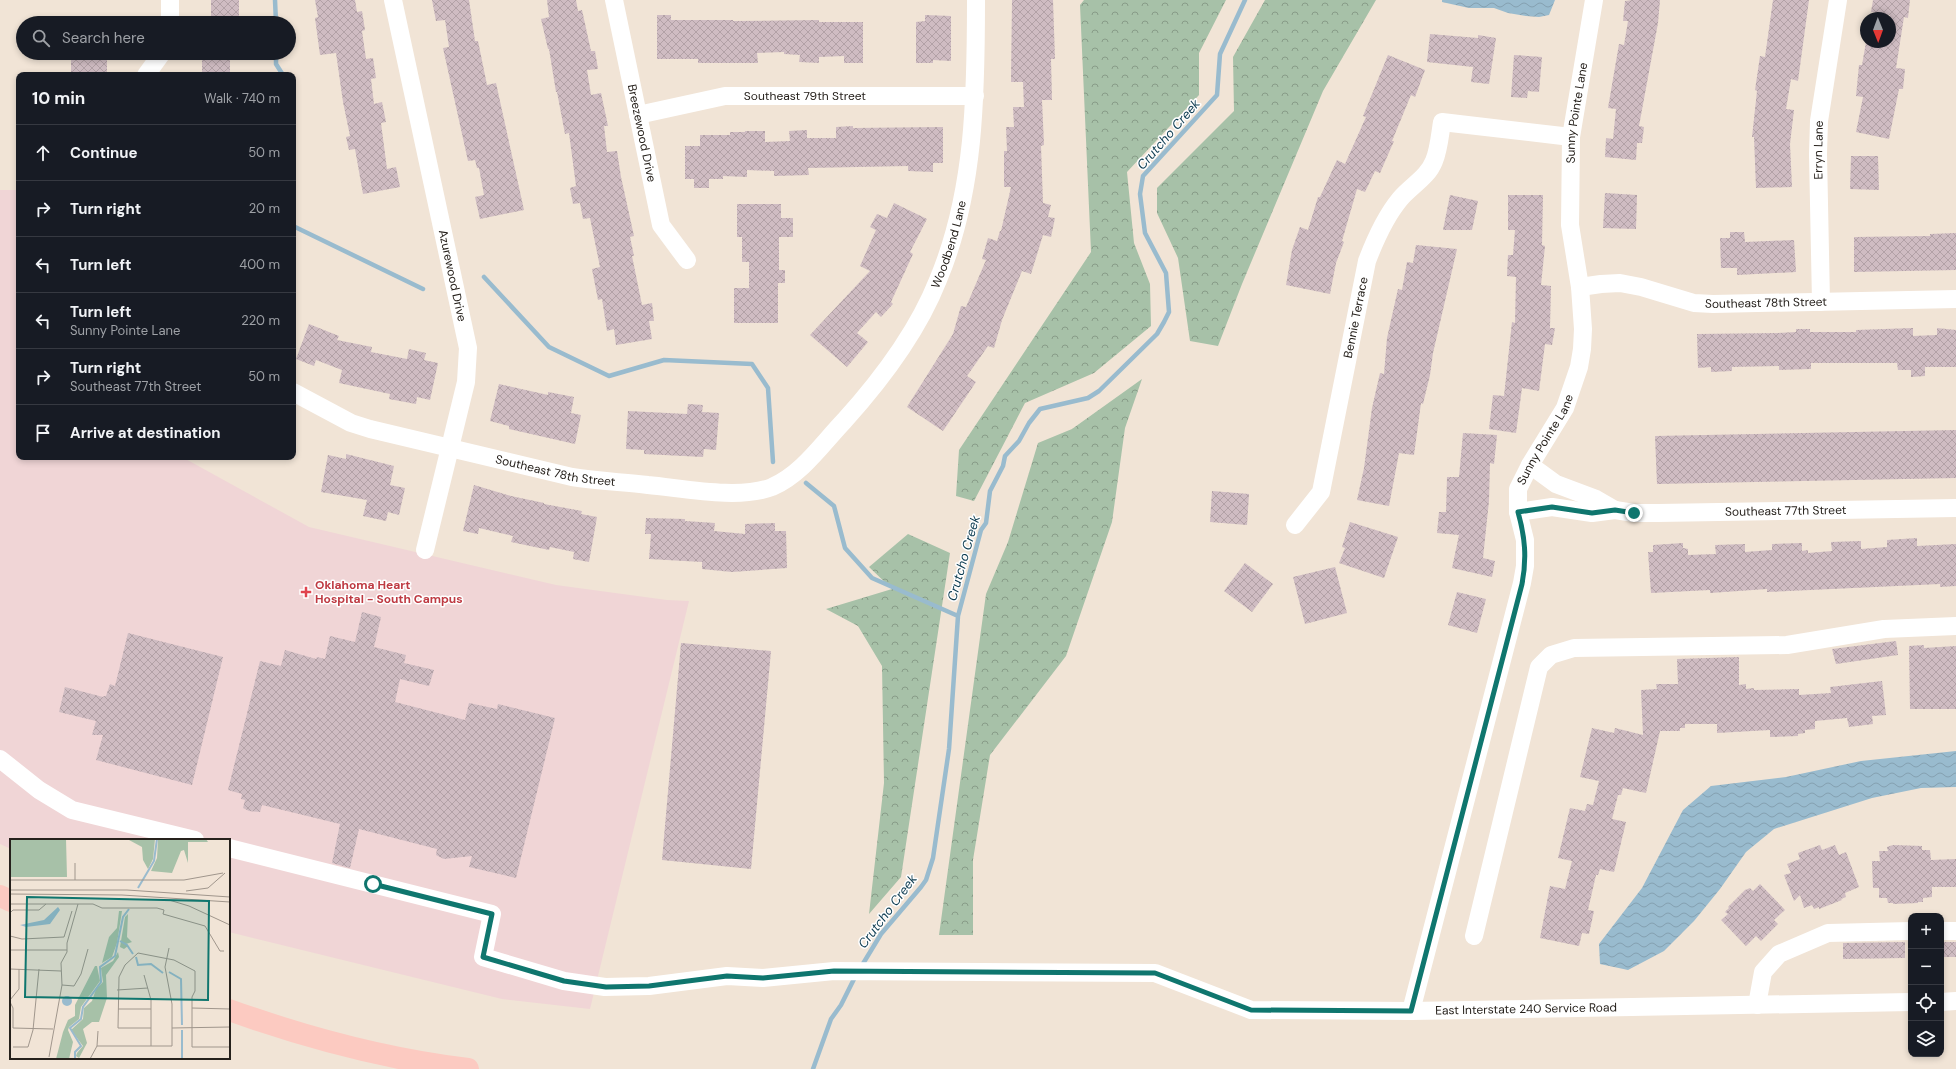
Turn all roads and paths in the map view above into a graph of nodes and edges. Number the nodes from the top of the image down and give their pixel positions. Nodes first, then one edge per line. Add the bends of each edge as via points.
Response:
1 (170, 0) edge
2 (394, 0) edge
3 (614, 0) edge
4 (976, 0) edge
5 (1594, 0) edge
6 (1838, 0) edge
7 (170, 16) edge
8 (157, 60) edge
9 (148, 72) edge
10 (974, 96) junction
11 (638, 114) junction
12 (1571, 137) junction
13 (687, 260) dead end
14 (1580, 287) junction
15 (1956, 300) edge
16 (1821, 302) junction
17 (296, 394) edge
18 (450, 448) junction
19 (816, 451) joint
20 (1530, 465) junction
21 (1565, 487) junction
22 (1559, 508) junction
23 (1956, 508) edge
24 (1615, 510) junction
25 (1518, 512) junction
26 (1295, 525) dead end
27 (425, 550) dead end
28 (1956, 626) edge
29 (0, 759) edge
30 (191, 839) edge
31 (230, 848) edge
32 (0, 896) edge
33 (10, 901) edge
34 (1908, 931) edge
35 (1944, 931) edge
36 (1956, 931) edge
37 (1474, 936) dead end
38 (1956, 1001) edge
39 (1908, 1002) edge
40 (1944, 1002) edge
41 (1757, 1005) junction
42 (230, 1010) edge
43 (1411, 1011) junction
44 (468, 1069) edge

1 - 7 street
2 - 18 street, Azurewood Drive via 466,334 466,382
3 - 11 street, Breezewood Drive
4 - 10 street, Woodbend Lane
5 - 12 street, Sunny Pointe Lane
6 - 16 street, Erryn Lane via 1819,121
8 - 9 street
10 - 11 street, Southeast 79th Street via 725,96
10 - 19 street, Woodbend Lane via 964,194 938,281 912,333 894,360
11 - 13 street, Breezewood Drive via 662,225
12 - 14 street, Sunny Pointe Lane via 1570,225
12 - 26 street, Bennie Terrace via 1442,122 1435,160 1424,177 1400,199 1391,212 1367,261 1321,492
14 - 16 street, Southeast 78th Street via 1620,283 1694,303
14 - 20 street, Sunny Pointe Lane via 1583,329 1579,366 1565,408
15 - 16 street, Southeast 78th Street
17 - 18 street, Southeast 78th Street via 351,423
18 - 19 street, Southeast 78th Street via 595,481 728,493 771,487 801,468
18 - 27 street, Azurewood Drive
20 - 21 street, Southeast 77th Street via 1556,484
20 - 25 street, Sunny Pointe Lane via 1518,489
21 - 22 street
21 - 24 street, Southeast 77th Street via 1596,499
22 - 24 street, Southeast 77th Street via 1592,513
22 - 25 street, Southeast 77th Street
23 - 24 street, Southeast 77th Street via 1658,513
25 - 43 street, Sunny Pointe Lane via 1525,540 1522,584
28 - 37 street via 1884,629 1787,645 1574,648 1551,655 1539,667
29 - 30 street via 39,790 72,810
31 - 43 street, East Interstate 240 Service Road via 492,914 483,957 564,981 613,987 649,986 727,976 763,978 834,971 1155,973 1251,1010
32 - 33 highway
34 - 41 street via 1828,933 1779,954 1763,972
35 - 36 street
38 - 40 street
39 - 41 street, East Interstate 240 Service Road
41 - 43 street, East Interstate 240 Service Road
42 - 44 highway via 320,1040 380,1056

